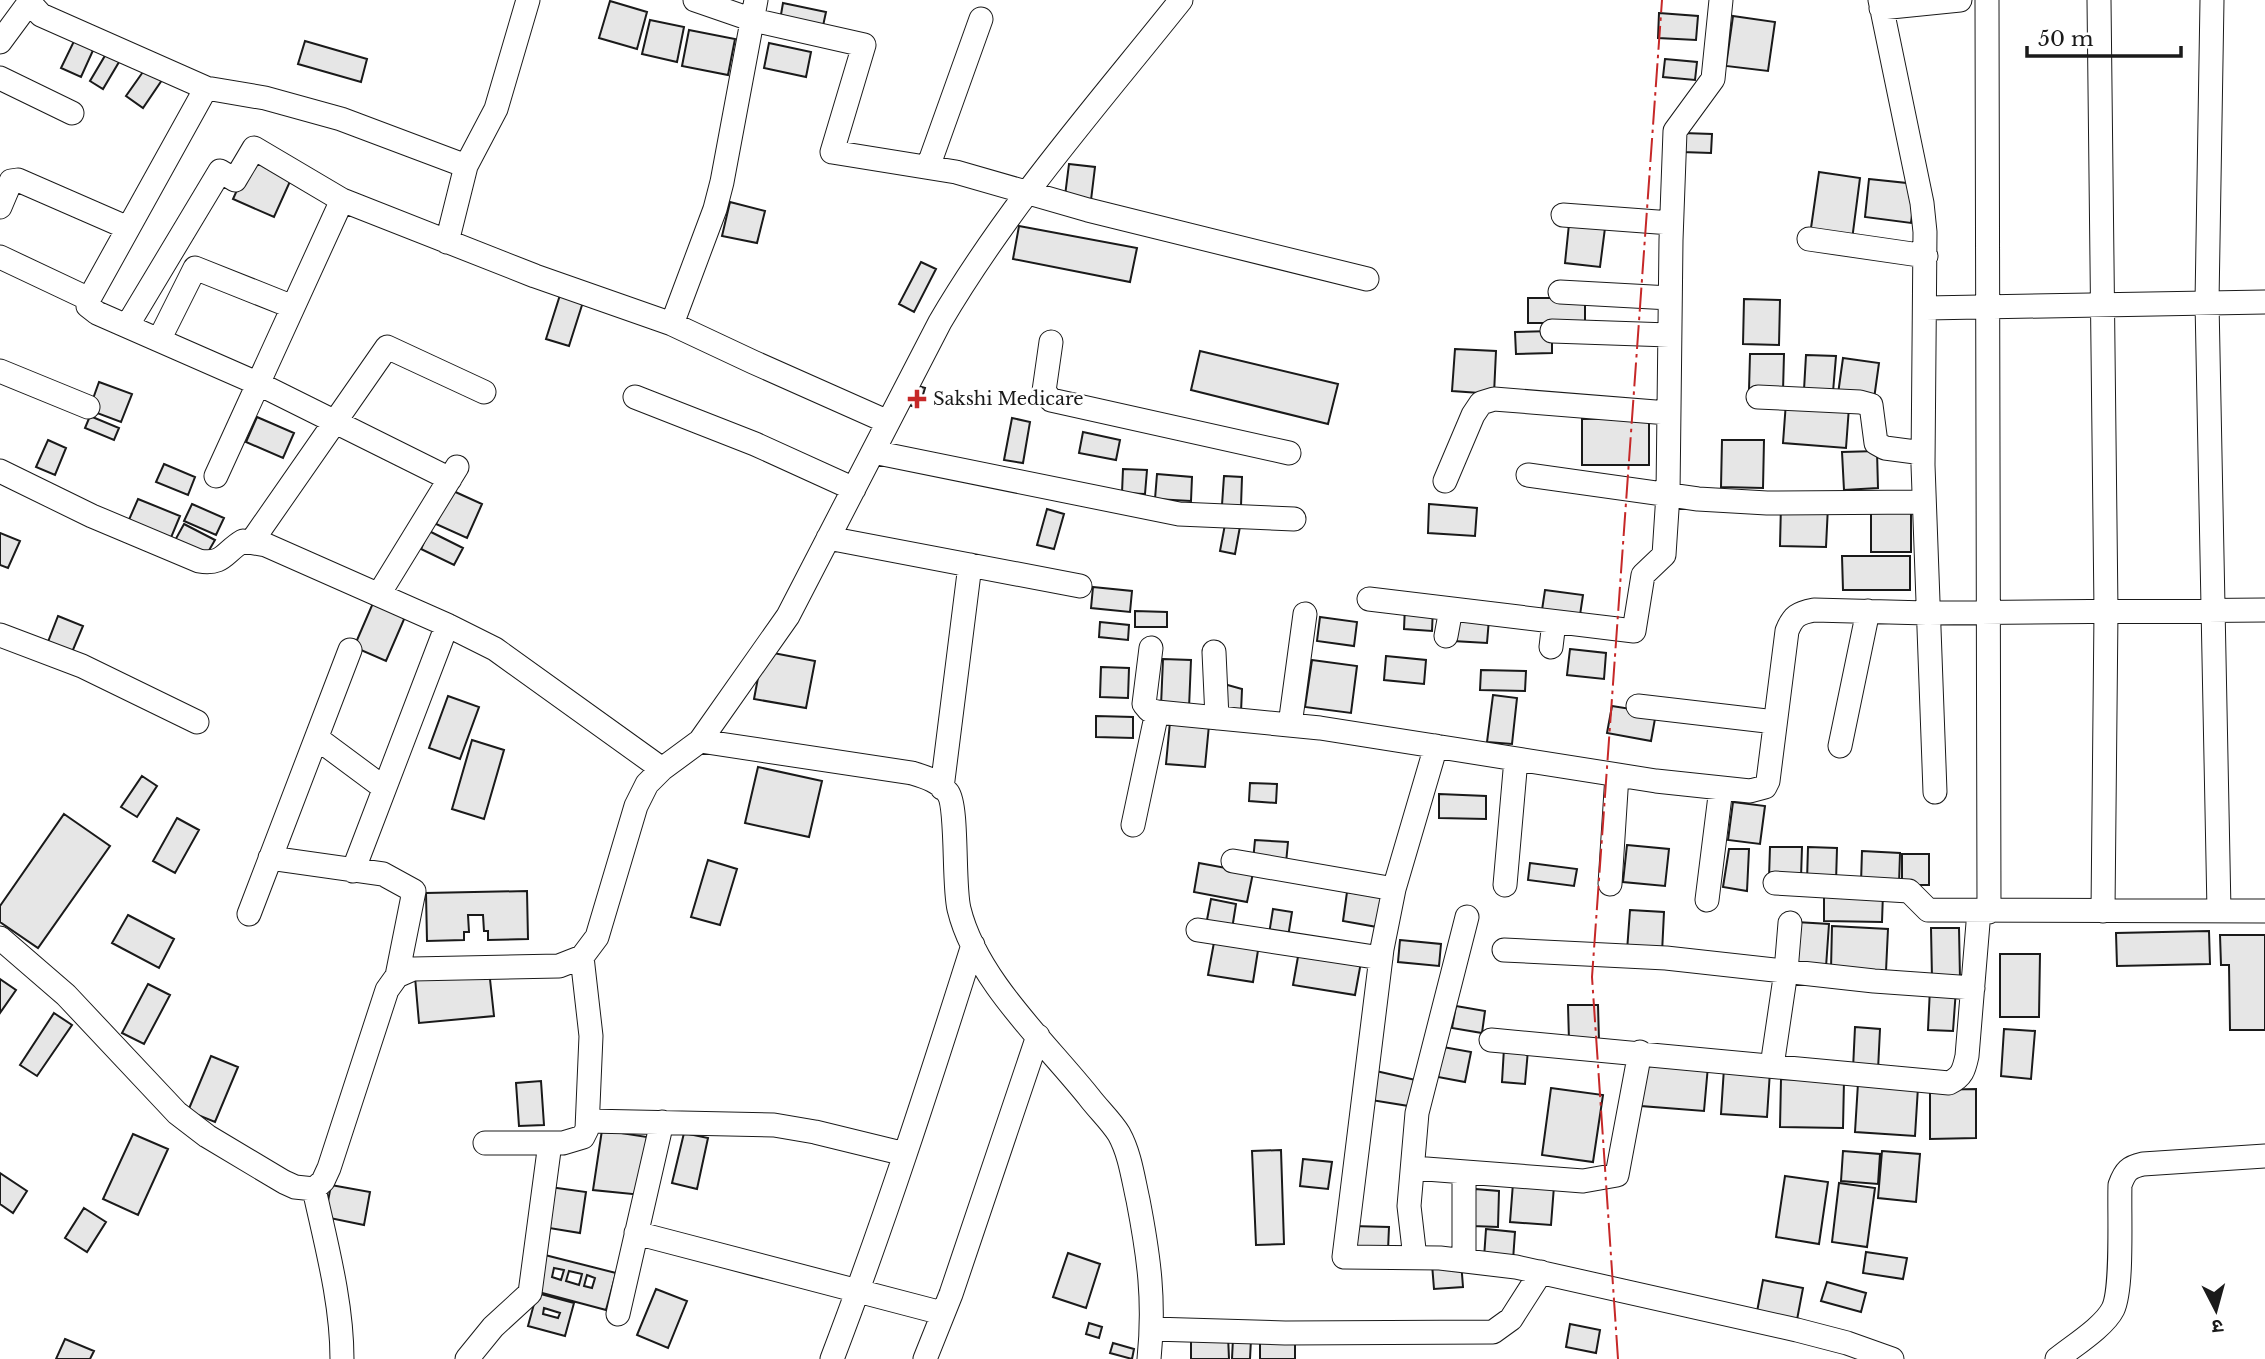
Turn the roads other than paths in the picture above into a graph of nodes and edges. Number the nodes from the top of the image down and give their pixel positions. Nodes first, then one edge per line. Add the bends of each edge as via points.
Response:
1 (528, 0) edge
2 (695, 0) edge
3 (1181, 0) edge
4 (1721, 0) edge
5 (1960, 0) edge
6 (1987, 0) edge
7 (2099, 0) edge
8 (2212, 0) edge
9 (30, 1) edge
10 (1880, 4) edge
11 (755, 10) edge
12 (981, 19) dead end
13 (0, 42) edge
14 (0, 78) edge
15 (206, 88) junction
16 (72, 113) dead end
17 (466, 166) junction
18 (928, 167) junction
19 (1028, 192) junction
20 (342, 200) junction
21 (0, 207) edge
22 (1563, 215) dead end
23 (1671, 223) junction
24 (128, 228) junction
25 (1809, 239) dead end
26 (447, 242) junction
27 (1926, 256) junction
28 (0, 257) edge
29 (161, 270) junction
30 (1367, 279) dead end
31 (187, 285) junction
32 (1560, 292) dead end
33 (1670, 298) junction
34 (89, 299) junction
35 (2207, 302) junction
36 (2265, 302) edge
37 (2101, 304) junction
38 (1988, 305) junction
39 (293, 307) junction
40 (1926, 308) junction
41 (672, 324) junction
42 (127, 326) junction
43 (1552, 331) dead end
44 (1669, 335) junction
45 (159, 340) junction
46 (1051, 342) dead end
47 (0, 371) edge
48 (259, 384) junction
49 (484, 391) dead end
50 (635, 397) dead end
51 (1758, 397) dead end
52 (88, 407) dead end
53 (1668, 413) junction
54 (335, 422) junction
55 (888, 422) junction
56 (873, 452) junction
57 (1289, 453) dead end
58 (1923, 453) junction
59 (0, 471) edge
60 (1528, 475) dead end
61 (216, 476) dead end
62 (1445, 481) dead end
63 (854, 489) junction
64 (1668, 494) junction
65 (1924, 502) junction
66 (1294, 519) dead end
67 (828, 538) junction
68 (252, 541) junction
69 (970, 565) junction
70 (1080, 586) dead end
71 (379, 594) junction
72 (1369, 599) dead end
73 (1451, 609) junction
74 (2265, 610) edge
75 (1868, 611) junction
76 (2106, 611) junction
77 (2214, 611) junction
78 (1927, 613) junction
79 (1987, 613) junction
80 (1305, 614) dead end
81 (1554, 622) junction
82 (447, 625) junction
83 (0, 635) edge
84 (1446, 636) dead end
85 (1551, 647) dead end
86 (1151, 648) dead end
87 (351, 650) dead end
88 (1214, 652) dead end
89 (1638, 706) dead end
90 (1157, 712) junction
91 (1217, 718) junction
92 (197, 722) dead end
93 (1775, 722) junction
94 (1290, 725) junction
95 (318, 739) junction
96 (700, 741) junction
97 (1436, 746) junction
98 (1840, 746) dead end
99 (1516, 759) junction
100 (662, 769) junction
101 (1617, 775) junction
102 (383, 788) junction
103 (942, 788) junction
104 (1721, 788) junction
105 (1935, 792) dead end
106 (1133, 825) dead end
107 (270, 858) junction
108 (1233, 861) dead end
109 (353, 871) junction
110 (1775, 883) dead end
111 (1610, 884) dead end
112 (1505, 885) dead end
113 (1394, 889) junction
114 (1707, 900) dead end
115 (2103, 911) junction
116 (2219, 911) junction
117 (2265, 911) edge
118 (1984, 912) junction
119 (249, 914) dead end
120 (1467, 917) dead end
121 (1790, 923) dead end
122 (1198, 930) dead end
123 (0, 938) edge
124 (973, 945) junction
125 (1504, 950) dead end
126 (582, 957) junction
127 (1381, 958) junction
128 (1786, 971) junction
129 (397, 976) junction
130 (1973, 988) junction
131 (1038, 1036) junction
132 (1491, 1040) dead end
133 (1640, 1052) junction
134 (1772, 1066) junction
135 (588, 1121) junction
136 (662, 1122) junction
137 (485, 1143) dead end
138 (550, 1143) junction
139 (905, 1154) junction
140 (2265, 1156) edge
141 (1413, 1168) junction
142 (1464, 1172) junction
143 (314, 1189) junction
144 (636, 1233) junction
145 (1415, 1258) junction
146 (1464, 1260) junction
147 (1541, 1272) junction
148 (858, 1291) junction
149 (942, 1313) junction
150 (618, 1314) dead end
151 (1152, 1329) junction
152 (342, 1359) edge
153 (467, 1359) edge
154 (832, 1359) edge
155 (925, 1359) edge
156 (1149, 1359) edge
157 (1892, 1359) edge
158 (2057, 1359) edge

1 - 17 street via 496,109
2 - 11 street
3 - 19 street
4 - 23 street via 1713,79 1675,131
5 - 10 street
6 - 38 street
7 - 37 street
8 - 35 street
9 - 13 street
9 - 15 street via 41,15
10 - 27 street via 1922,203
11 - 18 street via 864,45 832,152
11 - 41 street via 715,209
12 - 18 street
14 - 16 street
15 - 17 street via 341,119
15 - 24 street
17 - 26 street
18 - 19 street
19 - 30 street
19 - 55 street via 964,281
20 - 26 street
20 - 29 street via 254,148 235,180 220,171
20 - 39 street
21 - 24 street via 11,181 19,180
22 - 23 street
23 - 33 street
24 - 34 street
25 - 27 street
26 - 41 street
27 - 40 street
28 - 34 street
29 - 31 street
29 - 42 street
31 - 39 street via 195,268
31 - 45 street
32 - 33 street
33 - 44 street
34 - 42 street via 90,309
35 - 36 street
35 - 37 street
35 - 77 street
37 - 38 street
37 - 76 street
38 - 40 street
38 - 79 street
39 - 48 street
40 - 58 street
41 - 55 street
42 - 45 street
43 - 44 street
44 - 53 street
45 - 48 street
46 - 57 street via 1044,391 1051,400
47 - 52 street
48 - 54 street
48 - 61 street
49 - 54 street via 387,347
50 - 63 street
51 - 58 street via 1871,405 1877,443
53 - 62 street via 1493,399 1481,403 1473,415
53 - 64 street
54 - 68 street
54 - 71 street via 453,473
55 - 56 street
56 - 63 street
56 - 66 street via 1179,514
58 - 65 street
59 - 68 street via 199,561 221,560 236,545
60 - 64 street
63 - 67 street
64 - 65 street via 1767,503
64 - 81 street via 1664,555 1643,575 1634,631
65 - 78 street
67 - 69 street
67 - 96 street via 788,616
68 - 71 street
69 - 70 street
69 - 103 street
71 - 82 street
72 - 73 street
73 - 81 street
73 - 84 street
74 - 77 street
75 - 78 street
75 - 93 street via 1814,610 1792,618
75 - 98 street
76 - 77 street
76 - 79 street
76 - 115 street
77 - 116 street
78 - 79 street
78 - 105 street
79 - 118 street
80 - 94 street
81 - 85 street
82 - 100 street via 495,649
82 - 102 street
83 - 92 street via 82,666
86 - 90 street via 1144,704
87 - 95 street
88 - 91 street
89 - 93 street
90 - 91 street
90 - 106 street
91 - 94 street
93 - 104 street via 1765,787 1750,791
94 - 97 street
95 - 102 street
95 - 107 street
96 - 100 street
96 - 103 street via 912,773
97 - 99 street
97 - 113 street
99 - 101 street
99 - 112 street
100 - 126 street via 636,806 597,937
101 - 104 street
101 - 111 street
102 - 109 street
103 - 124 street via 950,795 954,822 959,910
104 - 114 street
107 - 109 street
107 - 119 street
108 - 113 street
109 - 129 street via 383,874 414,891
110 - 118 street via 1909,891 1928,910
113 - 127 street
115 - 116 street
115 - 118 street
116 - 117 street
118 - 130 street
120 - 141 street via 1418,1113
121 - 128 street
122 - 127 street
123 - 143 street via 66,995 177,1113 284,1182
124 - 131 street via 997,985
124 - 139 street
125 - 128 street via 1666,958
126 - 129 street via 559,967 413,970
126 - 135 street via 591,1036
127 - 145 street via 1344,1257
128 - 130 street
128 - 134 street
129 - 143 street via 387,990 329,1168
130 - 134 street via 1964,1071 1948,1083
131 - 149 street
131 - 151 street via 1118,1133 1129,1159 1152,1282
132 - 133 street
133 - 134 street
133 - 142 street via 1617,1175 1583,1181
135 - 136 street
135 - 138 street via 583,1137
136 - 139 street via 774,1125
136 - 144 street
137 - 138 street
138 - 153 street via 530,1293
139 - 148 street
140 - 158 street via 2143,1164 2124,1172 2118,1292 2113,1310
141 - 142 street
141 - 145 street via 1409,1206
142 - 146 street
143 - 152 street via 335,1290
144 - 148 street
144 - 150 street
145 - 146 street
146 - 147 street
147 - 151 street via 1511,1319 1493,1332
147 - 157 street via 1797,1330
148 - 149 street
148 - 154 street
149 - 155 street
151 - 156 street

